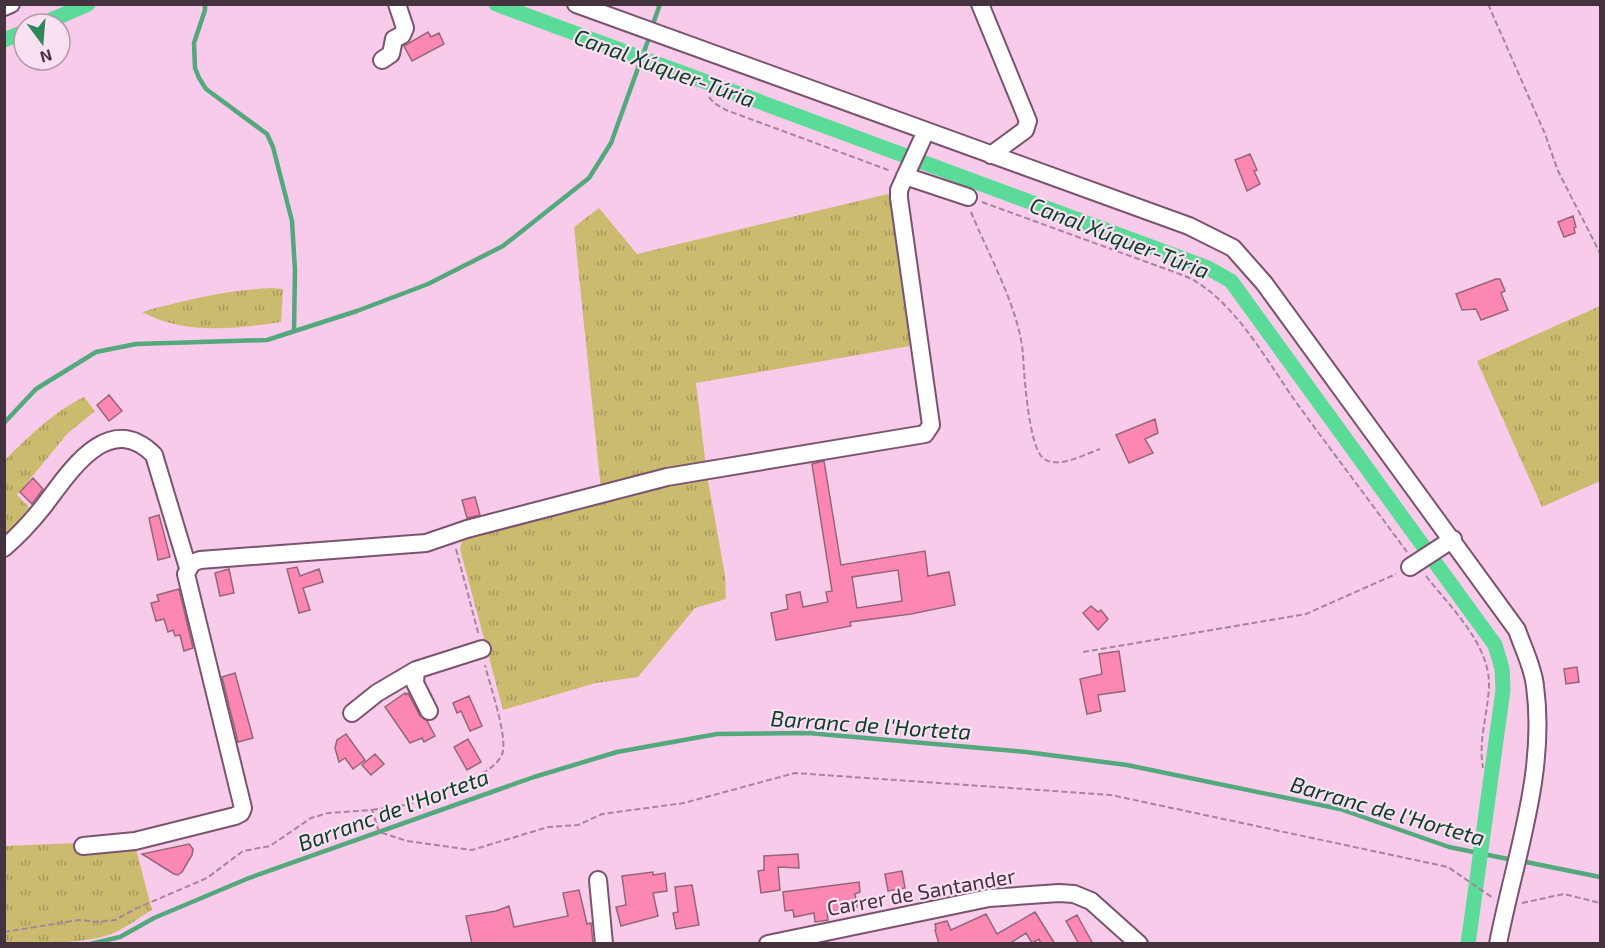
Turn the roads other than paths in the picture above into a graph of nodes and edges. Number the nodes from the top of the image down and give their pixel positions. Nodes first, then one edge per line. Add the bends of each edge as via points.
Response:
1 (11, 4) edge
2 (398, 4) edge
3 (576, 4) edge
4 (980, 4) edge
5 (4, 7) edge
6 (382, 60) dead end
7 (926, 131) junction
8 (991, 155) junction
9 (906, 173) junction
10 (966, 196) road end
11 (1446, 544) junction
12 (4, 548) edge
13 (1415, 564) road end
14 (188, 568) junction
15 (482, 649) road end
16 (416, 670) junction
17 (429, 711) dead end
18 (352, 713) dead end
19 (83, 846) dead end
20 (598, 880) dead end
21 (604, 944) edge
22 (768, 944) edge
23 (1139, 944) edge
24 (1497, 944) edge

1 - 5 street
2 - 6 street via 405,28 394,39 392,54
3 - 7 street
4 - 8 street via 1028,121 1025,129
7 - 8 street
7 - 9 street
8 - 11 street via 1189,226 1233,248 1264,283
9 - 10 street
9 - 14 street via 899,198 931,425 925,434 667,477 426,543 200,560
11 - 13 street
11 - 24 street via 1517,630 1535,684 1538,721 1534,785
12 - 14 street via 34,518 83,456 98,445 117,439 145,446 154,455
14 - 19 street via 186,574 242,813 135,841
15 - 16 street
16 - 17 street via 415,682
16 - 18 street
20 - 21 street
22 - 23 street, Carrer de Santander via 989,898 1059,893 1091,901

